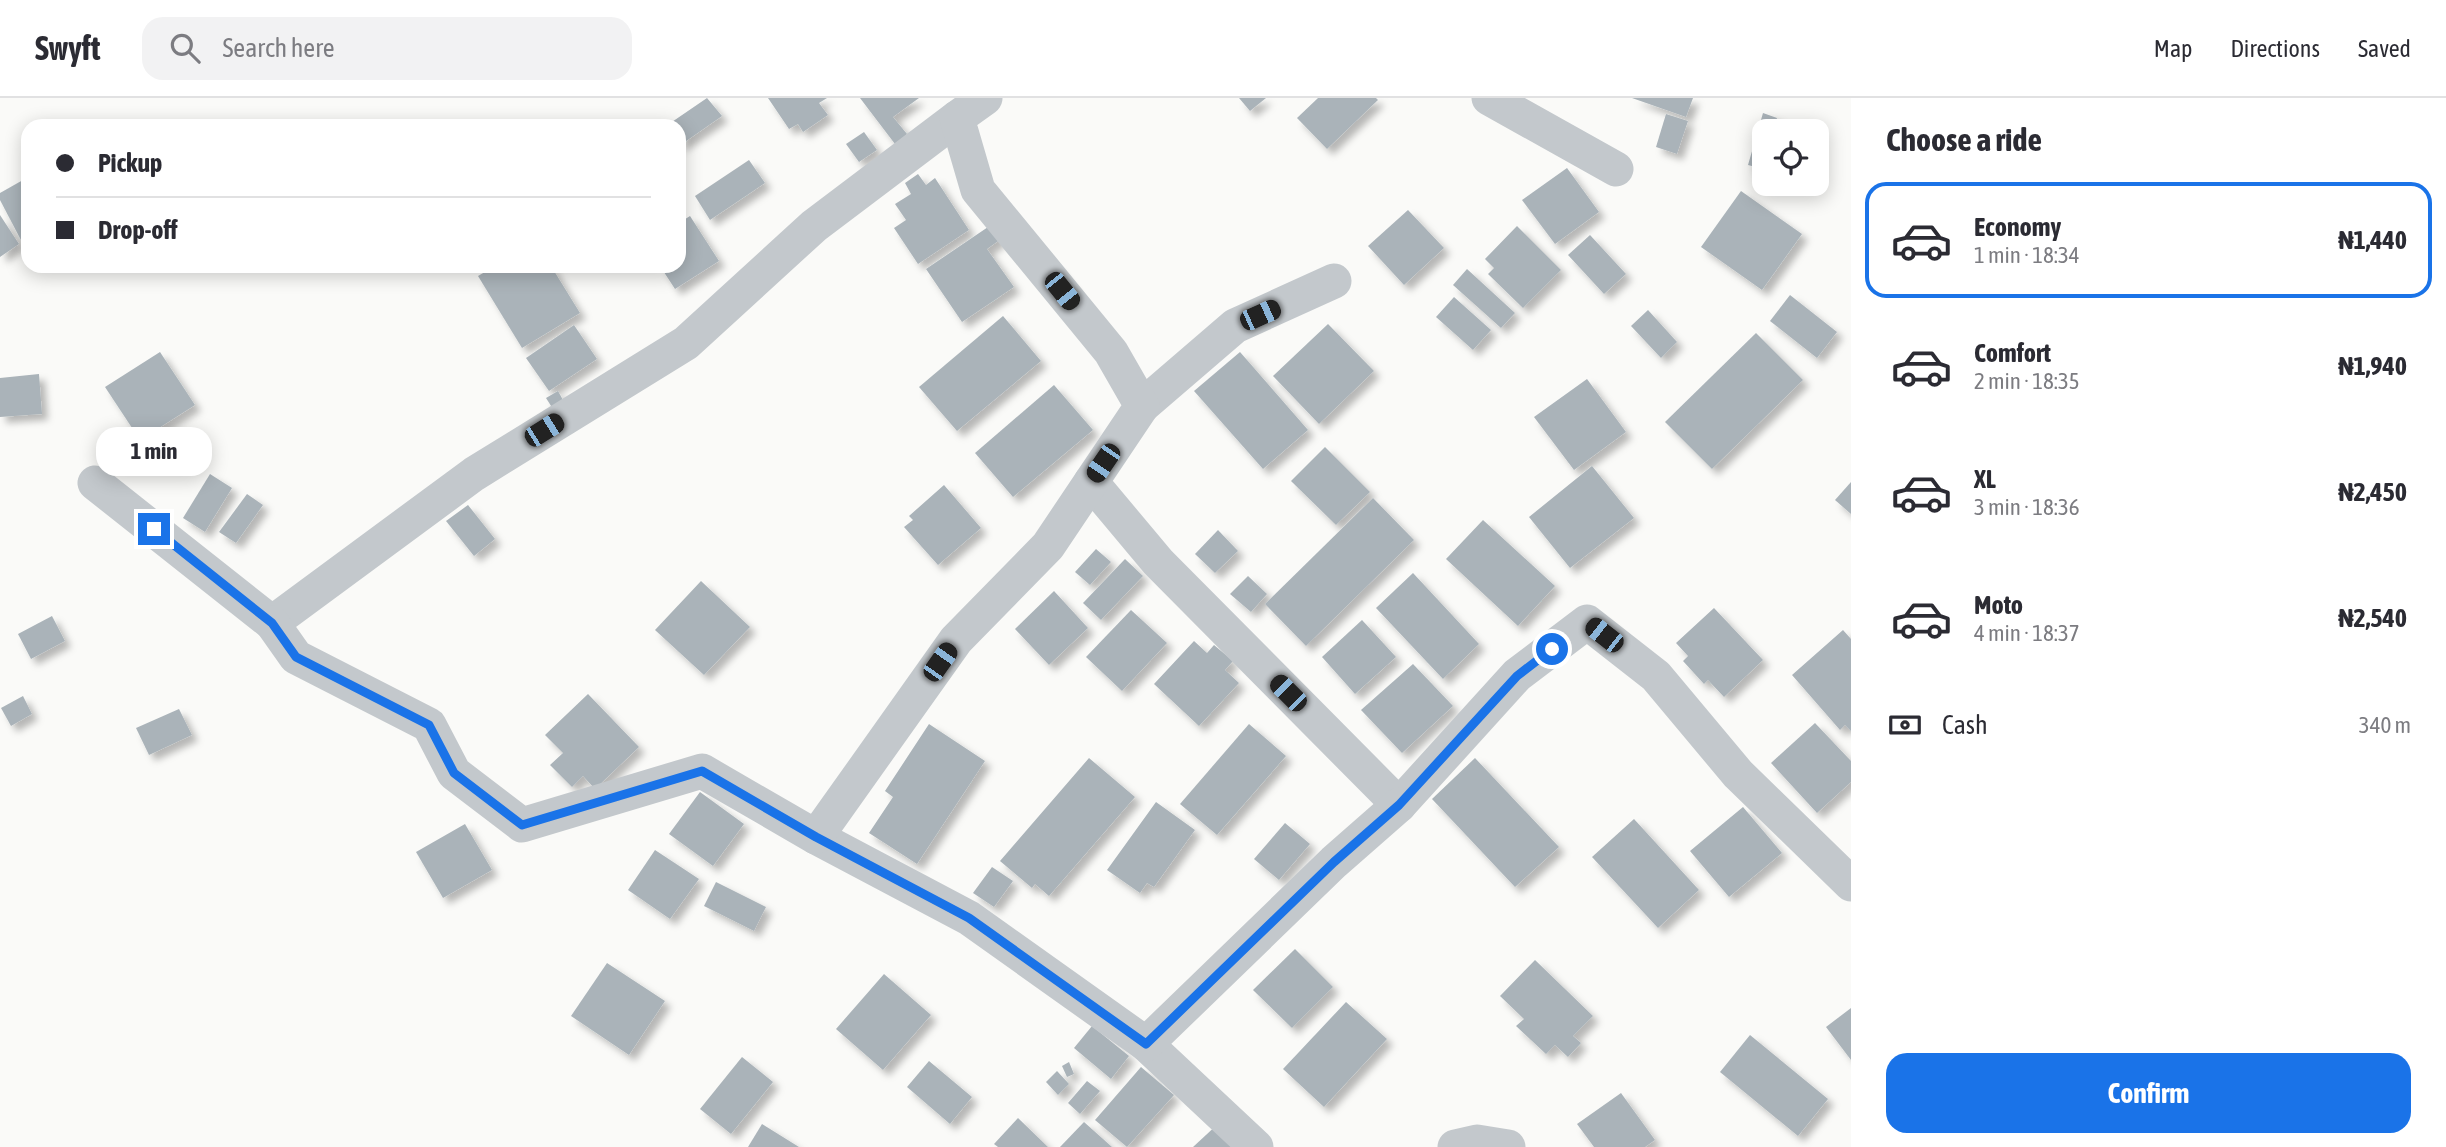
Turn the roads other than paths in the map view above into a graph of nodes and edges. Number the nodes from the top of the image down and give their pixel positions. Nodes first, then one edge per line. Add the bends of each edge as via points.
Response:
1 (985, 98) edge
2 (1489, 98) edge
3 (957, 118) junction
4 (1616, 169) dead end
5 (1334, 281) dead end
6 (1142, 406) junction
7 (95, 482) dead end
8 (1091, 482) junction
9 (272, 623) junction
10 (1399, 805) junction
11 (816, 837) junction
12 (1851, 884) edge
13 (1146, 1044) junction
14 (1256, 1147) edge
15 (1455, 1147) edge
16 (1508, 1147) edge

1 - 3 street
2 - 4 street
3 - 6 street via 978,190 1111,352
3 - 9 street via 814,226 686,343 474,474
5 - 6 street via 1235,326
6 - 8 street
7 - 9 street
8 - 10 street via 1158,562
8 - 11 street via 1048,546 956,640
9 - 11 street via 296,657 429,725 454,773 522,825 702,771
10 - 12 street via 1517,676 1587,622 1656,676 1738,774
10 - 13 street
11 - 13 street via 969,918
13 - 14 street
15 - 16 street via 1477,1142

